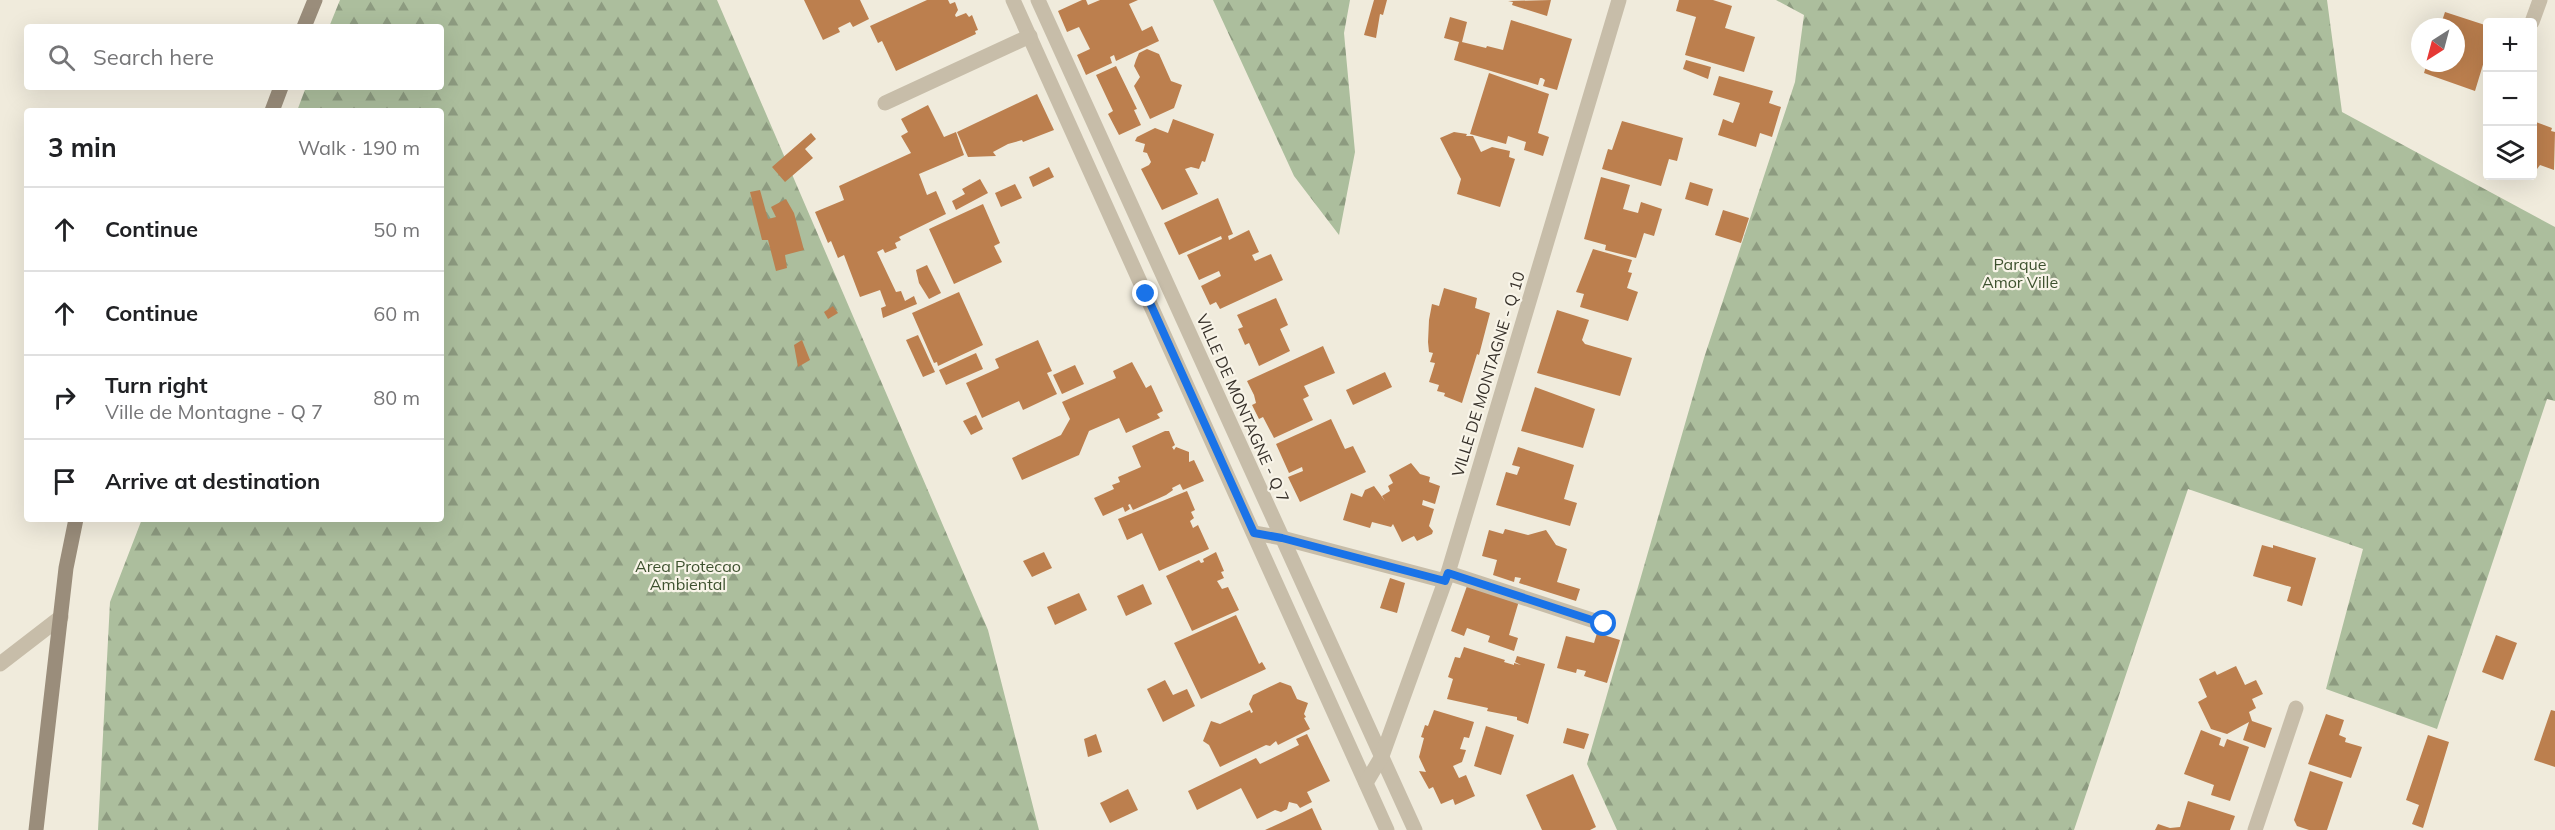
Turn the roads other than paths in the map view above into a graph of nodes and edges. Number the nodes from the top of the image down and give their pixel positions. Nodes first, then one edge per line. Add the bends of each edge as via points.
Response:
1 (315, 0) edge
2 (1013, 0) edge
3 (1038, 0) edge
4 (1619, 0) edge
5 (2540, 0) edge
6 (2533, 18) edge
7 (305, 24) edge
8 (1030, 36) junction
9 (1063, 54) junction
10 (1044, 65) junction
11 (280, 90) edge
12 (885, 103) dead end
13 (273, 108) edge
14 (75, 522) edge
15 (1254, 533) junction
16 (1282, 538) junction
17 (1446, 577) junction
18 (61, 617) junction
19 (1604, 624) dead end
20 (0, 664) edge
21 (2296, 708) dead end
22 (1382, 756) junction
23 (1366, 783) junction
24 (36, 830) edge
25 (1387, 830) edge
26 (1415, 830) edge
27 (2255, 830) edge

1 - 7 street
2 - 8 street
3 - 9 street, VILLE DE MONTAGNE - Q 7
4 - 17 street, VILLE DE MONTAGNE - Q 10
5 - 6 street
8 - 10 street
8 - 12 street
9 - 10 street
9 - 16 street, VILLE DE MONTAGNE - Q 7
10 - 15 street
11 - 13 street
14 - 18 street
15 - 16 street
15 - 23 street
16 - 17 street
16 - 22 street, VILLE DE MONTAGNE - Q 7
17 - 19 street
17 - 22 street, VILLE DE MONTAGNE - Q 10
18 - 20 street
18 - 24 street
21 - 27 street
22 - 23 street, VILLE DE MONTAGNE - Q 10
22 - 26 street, VILLE DE MONTAGNE - Q 7
23 - 25 street

